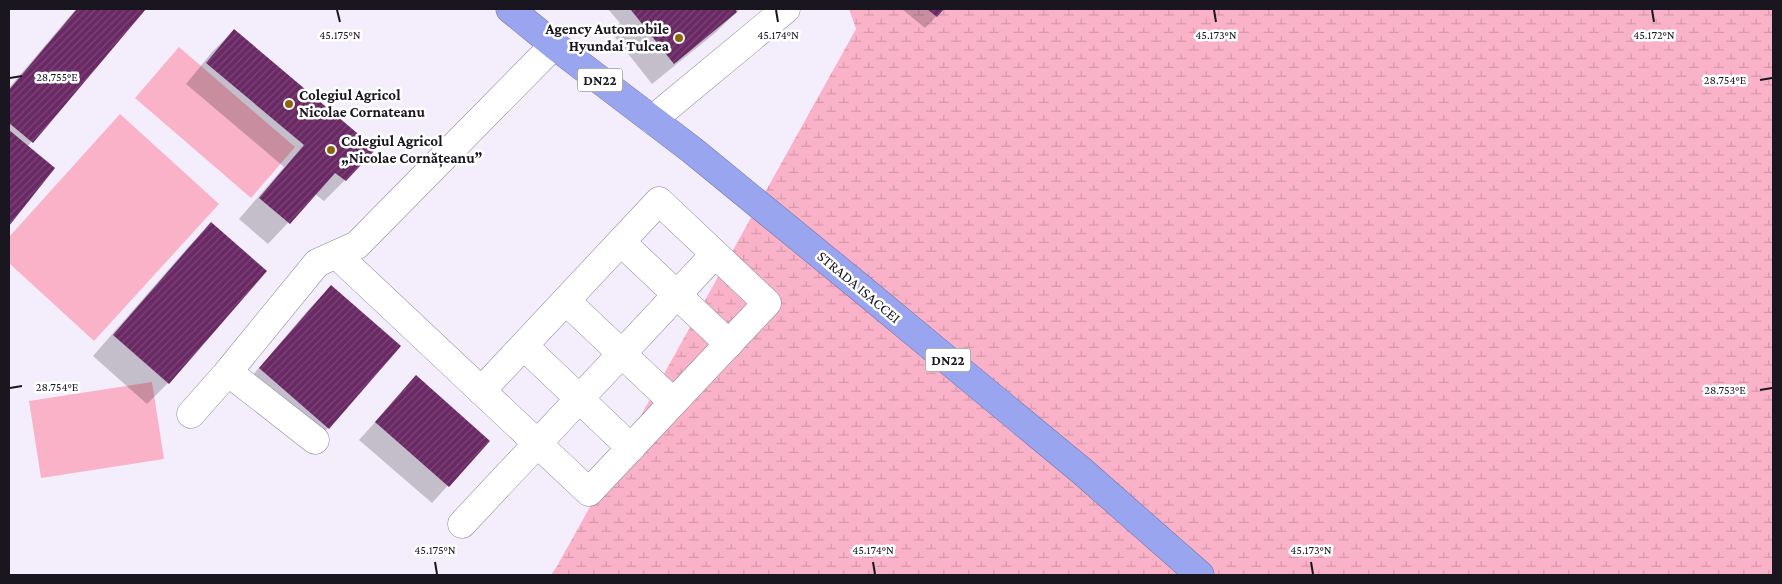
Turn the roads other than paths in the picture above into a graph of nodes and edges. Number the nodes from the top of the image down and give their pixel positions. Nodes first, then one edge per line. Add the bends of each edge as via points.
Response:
1 (510, 9) edge
2 (786, 9) edge
3 (554, 45) junction
4 (652, 120) junction
5 (621, 242) junction
6 (337, 254) junction
7 (715, 254) junction
8 (677, 294) junction
9 (566, 301) junction
10 (729, 344) junction
11 (524, 346) junction
12 (622, 353) junction
13 (228, 372) junction
14 (481, 391) junction
15 (579, 398) junction
16 (674, 402) junction
17 (191, 414) dead end
18 (315, 440) dead end
19 (537, 443) junction
20 (631, 448) junction
21 (462, 524) dead end
22 (1200, 575) edge

1 - 3 highway, STRADA ISACCEI / DN22
2 - 4 lane
3 - 4 highway, STRADA ISACCEI / DN22
3 - 6 lane via 357,245
4 - 22 highway, STRADA ISACCEI / DN22 via 1083,472
5 - 7 lane via 659,201
5 - 8 lane
5 - 9 lane
6 - 13 lane via 317,263
6 - 14 lane
7 - 8 lane
7 - 10 lane via 767,303
8 - 10 lane
8 - 12 lane
9 - 11 lane
9 - 12 lane
10 - 16 lane
11 - 14 lane
11 - 15 lane
12 - 15 lane
12 - 16 lane
13 - 17 lane
13 - 18 lane
14 - 19 lane
15 - 19 lane
15 - 20 lane
16 - 20 lane
19 - 20 lane via 589,492
19 - 21 lane

